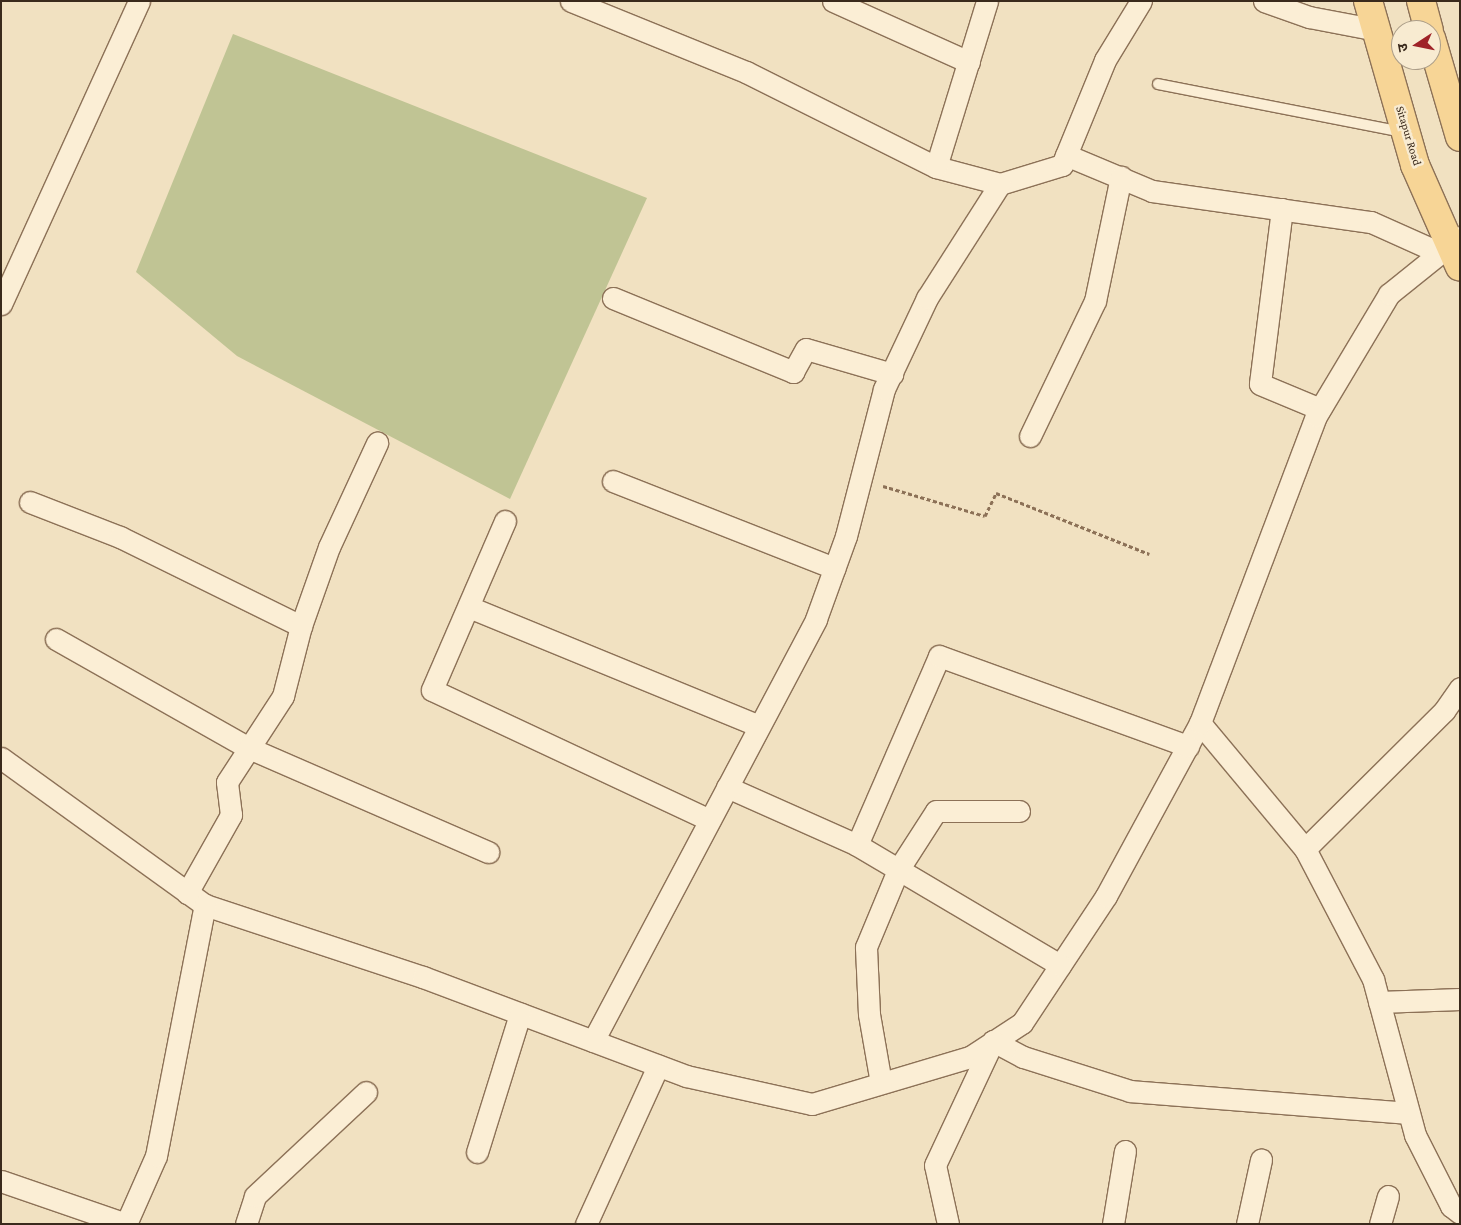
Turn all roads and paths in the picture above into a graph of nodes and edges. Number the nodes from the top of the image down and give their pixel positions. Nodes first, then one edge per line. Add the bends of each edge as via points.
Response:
1 (139, 1) edge
2 (571, 1) edge
3 (833, 1) edge
4 (987, 1) edge
5 (1264, 1) edge
6 (1368, 1) edge
7 (1421, 1) edge
8 (1136, 3) edge
9 (1426, 20) edge
10 (1377, 30) junction
11 (968, 62) junction
12 (1440, 70) edge
13 (1158, 84) dead end
14 (1406, 133) junction
15 (1460, 136) edge
16 (1066, 155) junction
17 (936, 167) junction
18 (1121, 177) junction
19 (1000, 184) junction
20 (1282, 209) junction
21 (1452, 250) edge
22 (613, 298) dead end
23 (1, 304) edge
24 (892, 374) junction
25 (1320, 409) junction
26 (1030, 436) dead end
27 (378, 443) dead end
28 (861, 480) junction
29 (613, 481) dead end
30 (30, 502) dead end
31 (505, 520) dead end
32 (1149, 554) dead end
33 (834, 568) junction
34 (469, 607) junction
35 (301, 626) junction
36 (56, 639) dead end
37 (1460, 688) edge
38 (1200, 723) junction
39 (759, 726) junction
40 (1188, 746) junction
41 (249, 748) junction
42 (1, 758) edge
43 (727, 787) junction
44 (1019, 811) dead end
45 (709, 820) junction
46 (856, 845) junction
47 (1305, 849) junction
48 (488, 852) dead end
49 (898, 870) junction
50 (188, 893) junction
51 (205, 905) junction
52 (1060, 966) junction
53 (1460, 998) edge
54 (1379, 1002) junction
55 (520, 1014) junction
56 (593, 1041) junction
57 (993, 1041) junction
58 (658, 1066) junction
59 (881, 1083) junction
60 (366, 1092) dead end
61 (1408, 1113) junction
62 (1125, 1151) dead end
63 (477, 1152) dead end
64 (1261, 1160) dead end
65 (1, 1181) edge
66 (1388, 1196) dead end
67 (1460, 1214) edge
68 (246, 1224) edge
69 (586, 1224) edge
70 (948, 1224) edge
71 (1112, 1224) edge
72 (1247, 1224) edge
73 (1380, 1224) edge

1 - 23 street
2 - 17 street via 746,72
3 - 11 street
4 - 11 street
5 - 10 street via 1309,17
6 - 10 main road, Sitapur Road
7 - 9 main road
8 - 16 street via 1105,60
10 - 14 main road, Sitapur Road
11 - 17 street
12 - 15 main road
13 - 14 lane via 1289,107
14 - 21 main road, Sitapur Road
16 - 18 street
16 - 19 street via 1062,165
17 - 19 street
18 - 20 street via 1152,191
18 - 26 street via 1095,301
19 - 24 street via 928,298
20 - 21 street via 1370,222
20 - 25 street via 1260,384
21 - 25 street via 1389,294
22 - 24 street via 793,372 806,348
24 - 28 street via 884,389
25 - 38 street
27 - 35 street via 329,547
28 - 32 path via 984,516 996,493
28 - 33 street
29 - 33 street
30 - 35 street via 120,537
31 - 34 street
33 - 39 street via 816,619
34 - 39 street
34 - 45 street via 432,690
35 - 41 street via 283,696
36 - 41 street
37 - 47 street via 1444,712
38 - 40 street
38 - 47 street
39 - 43 street
40 - 46 street via 939,656
40 - 52 street via 1106,896
41 - 48 street
41 - 50 street via 228,782 231,815
42 - 50 street
43 - 45 street
43 - 46 street
44 - 49 street via 936,811
45 - 56 street
46 - 49 street
47 - 54 street via 1373,979
49 - 52 street
49 - 59 street via 866,947 869,1014
50 - 51 street
51 - 55 street via 423,977
51 - 65 street via 156,1156 126,1224
52 - 57 street via 1022,1023
53 - 54 street
54 - 61 street
55 - 56 street
55 - 63 street
56 - 58 street
57 - 59 street via 970,1056
57 - 61 street via 1023,1057 1130,1091
57 - 70 street via 935,1165
58 - 59 street via 686,1076 812,1104
58 - 69 street
60 - 68 street via 256,1196
61 - 67 street via 1419,1144 1451,1206
62 - 71 street
64 - 72 street
66 - 73 street

